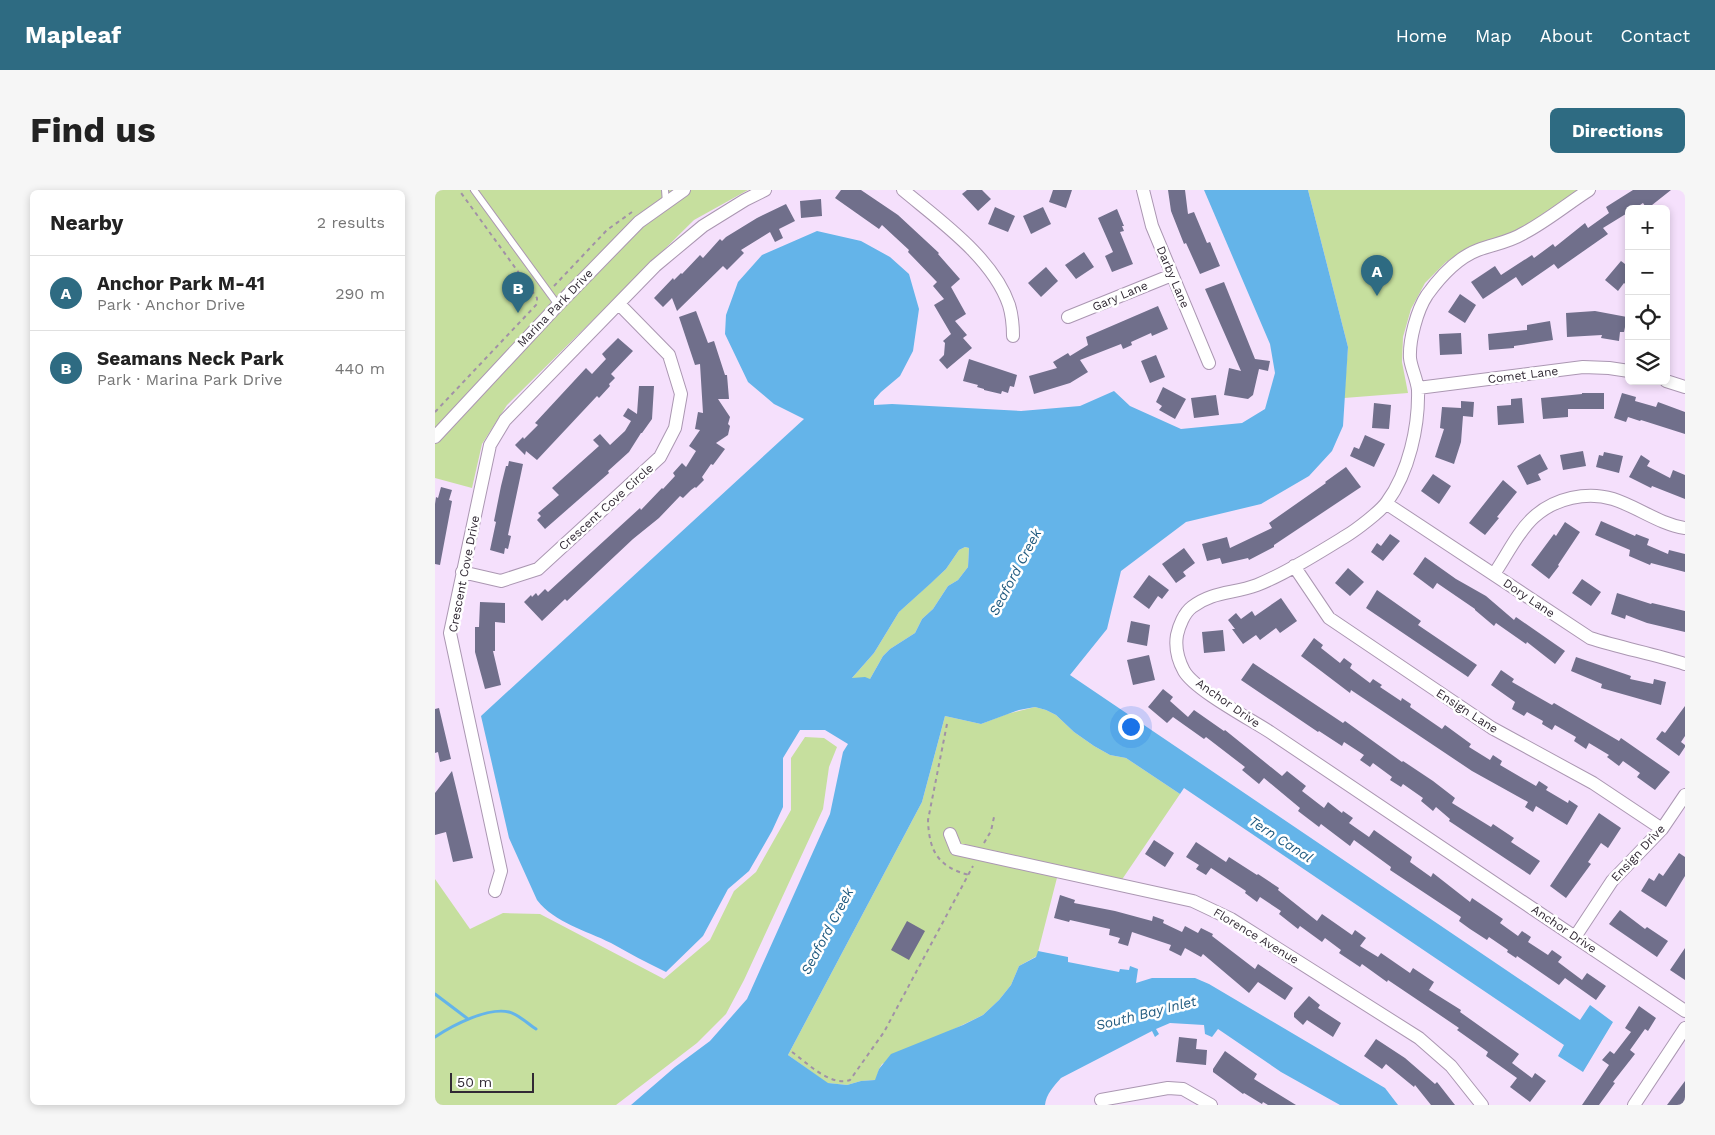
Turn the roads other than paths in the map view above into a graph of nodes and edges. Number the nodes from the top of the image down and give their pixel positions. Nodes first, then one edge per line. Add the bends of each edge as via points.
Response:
1 (474, 190) edge
2 (684, 190) edge
3 (765, 190) edge
4 (903, 190) edge
5 (1143, 190) edge
6 (1589, 190) edge
7 (666, 196) edge
8 (1172, 274) junction
9 (619, 304) junction
10 (558, 305) junction
11 (1068, 317) dead end
12 (1013, 336) dead end
13 (1209, 363) dead end
14 (1625, 370) edge
15 (1670, 382) edge
16 (1685, 387) edge
17 (1418, 388) junction
18 (435, 436) edge
19 (1387, 504) junction
20 (1685, 528) edge
21 (1294, 566) junction
22 (463, 572) junction
23 (1495, 574) junction
24 (1685, 664) edge
25 (1685, 795) edge
26 (1662, 829) junction
27 (950, 834) dead end
28 (495, 891) dead end
29 (1575, 937) junction
30 (1685, 1011) edge
31 (1685, 1028) edge
32 (1101, 1100) dead end
33 (1211, 1105) edge
34 (1482, 1105) edge
35 (1634, 1105) edge

1 - 10 lane
2 - 7 street, Marina Park Drive
3 - 9 street via 703,226 655,266
4 - 12 street via 951,230 986,266 1009,304
5 - 8 street, Darby Lane via 1152,226
6 - 17 street, Anchor Drive via 1525,233 1463,258 1445,273 1426,297 1413,330 1410,357
7 - 10 street, Marina Park Drive
8 - 11 street, Gary Lane
8 - 13 street, Darby Lane
9 - 22 street, Crescent Cove Drive via 505,420 490,445
9 - 22 street, Crescent Cove Circle via 669,355 681,394 675,428 660,457 538,569 501,581
10 - 18 street, Marina Park Drive
14 - 17 street, Comet Lane via 1583,367
15 - 16 street
17 - 19 street, Anchor Drive via 1409,457
19 - 21 street, Anchor Drive via 1349,534
19 - 23 street, Dory Lane
20 - 23 street via 1613,499 1575,496 1534,517
21 - 26 street, Ensign Lane via 1329,618 1492,728 1593,783
21 - 29 street, Anchor Drive via 1257,585 1207,597 1189,609 1179,626 1177,639 1178,656 1185,672 1204,690
22 - 28 street, Crescent Cove Drive via 450,633 501,871
23 - 24 street, Dory Lane via 1590,638
25 - 26 street, Ensign Drive
26 - 29 street, Ensign Drive via 1612,881
27 - 34 street, Florence Avenue via 956,849 1193,901 1231,919 1419,1038 1451,1066
29 - 30 street, Anchor Drive
31 - 35 street
32 - 33 street via 1168,1088 1183,1089

